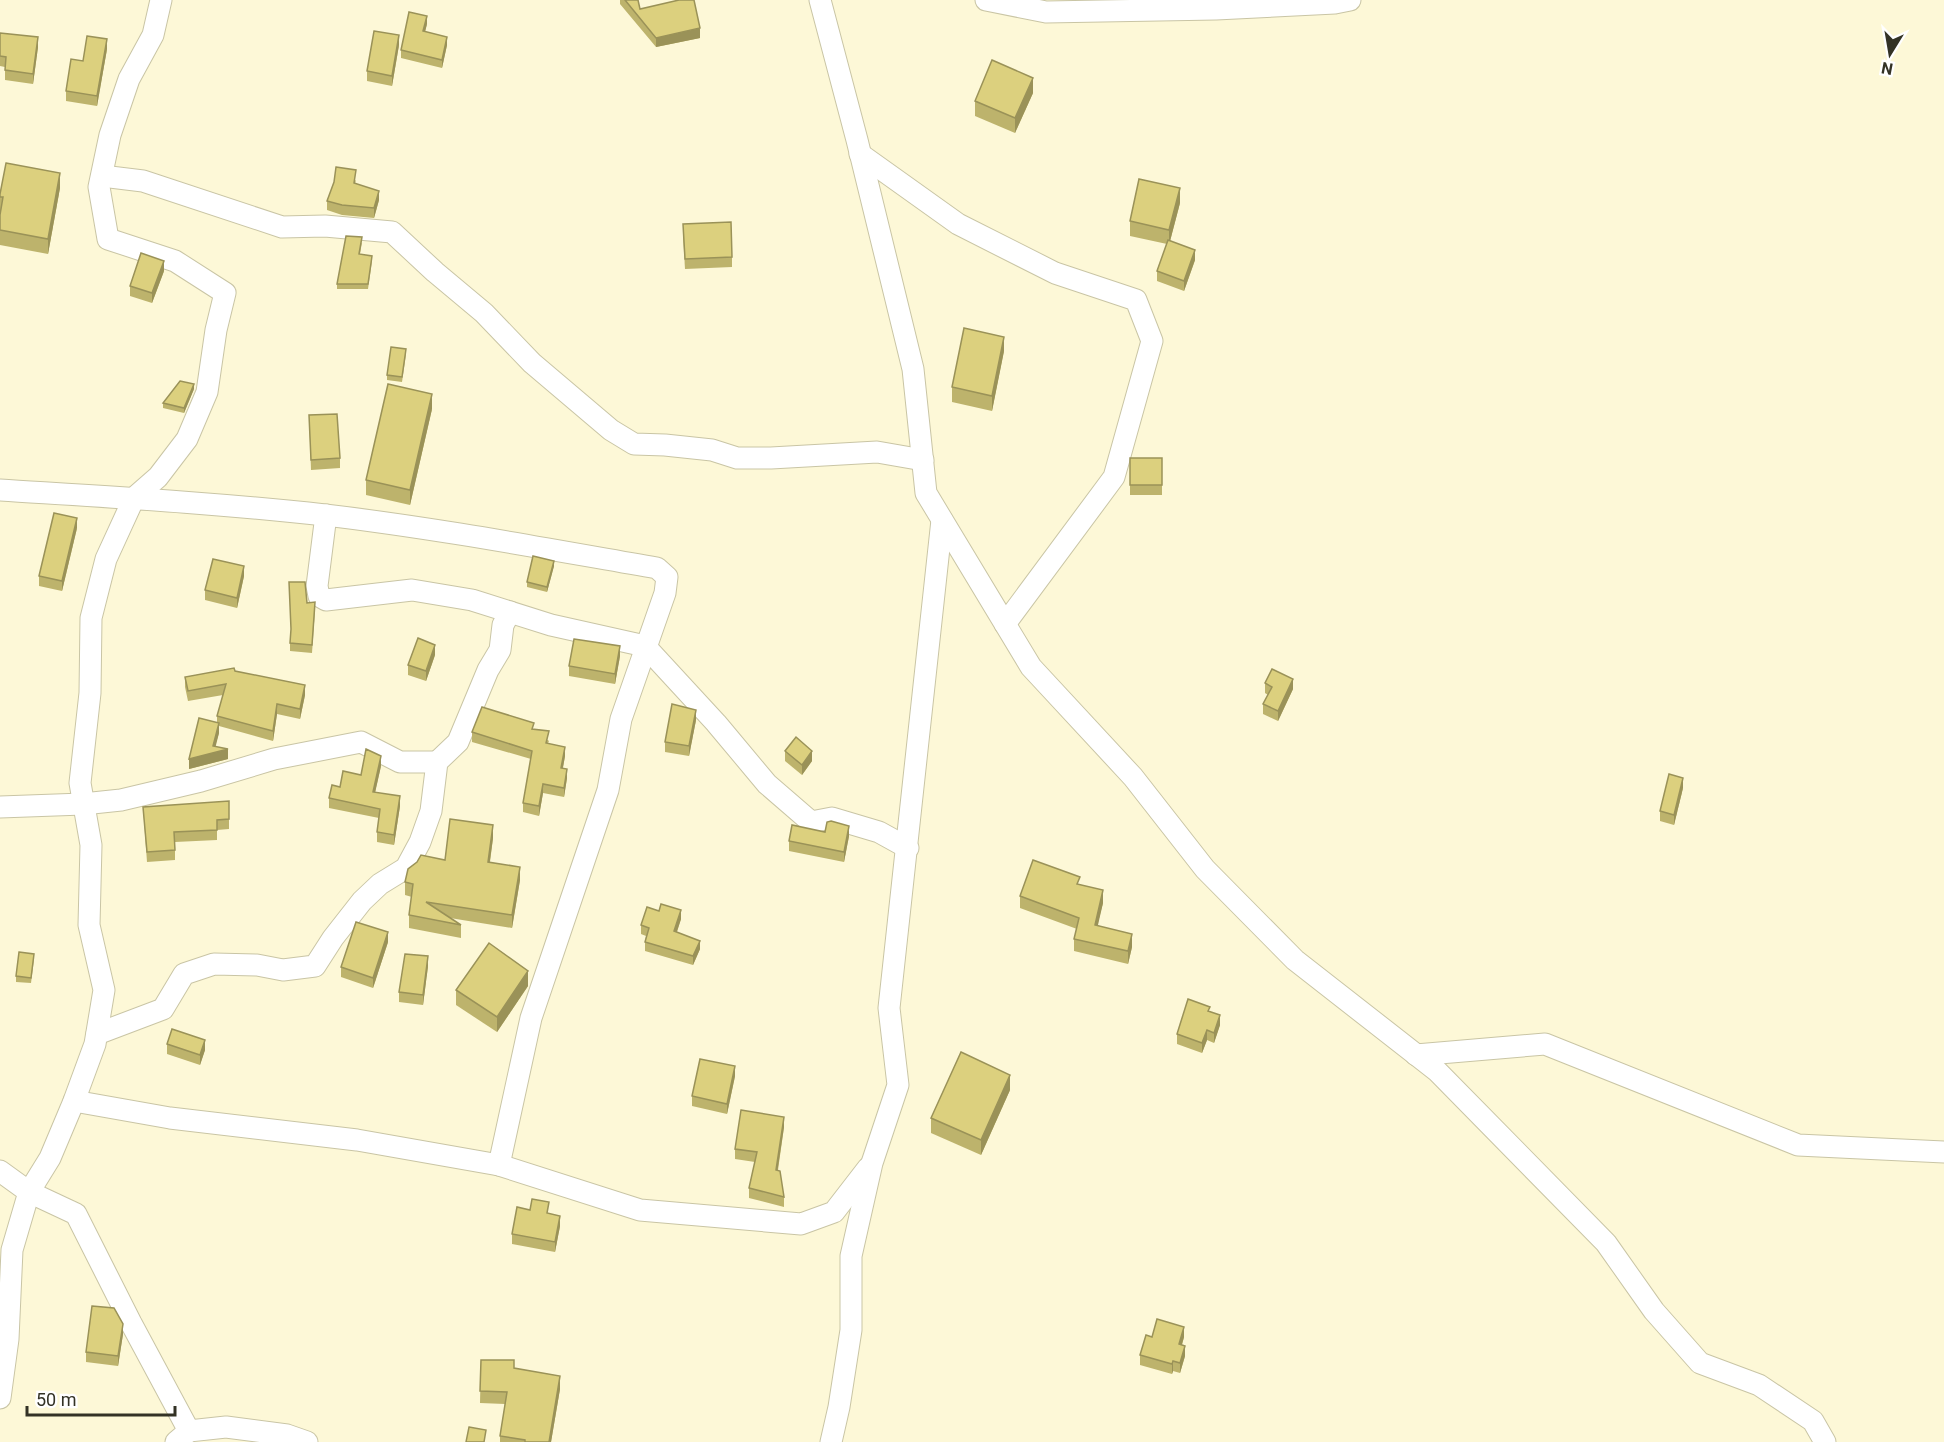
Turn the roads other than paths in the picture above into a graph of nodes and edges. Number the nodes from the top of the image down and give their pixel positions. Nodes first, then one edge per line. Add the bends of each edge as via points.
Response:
1 (160, 0) edge
2 (820, 0) edge
3 (986, 0) edge
4 (1350, 0) edge
5 (860, 154) junction
6 (102, 176) junction
7 (923, 460) junction
8 (0, 490) edge
9 (134, 498) junction
10 (326, 515) junction
11 (942, 519) junction
12 (510, 612) junction
13 (1005, 624) junction
14 (645, 646) junction
15 (437, 762) junction
16 (83, 804) junction
17 (0, 807) edge
18 (908, 848) junction
19 (97, 1034) junction
20 (1416, 1054) junction
21 (74, 1101) junction
22 (1944, 1152) edge
23 (872, 1163) junction
24 (500, 1165) junction
25 (0, 1171) edge
26 (29, 1192) junction
27 (0, 1398) edge
28 (183, 1436) edge
29 (307, 1442) edge
30 (831, 1442) edge
31 (1825, 1442) edge

1 - 6 street via 153,35 129,79 110,135
2 - 5 street
3 - 4 street via 1046,12 1216,9
5 - 7 street via 913,369
5 - 13 street via 958,224 1055,273 1136,300 1152,341 1114,477
6 - 7 street via 143,181 282,226 392,232 484,313 532,363 611,430 634,444 712,450 737,458 877,452
6 - 9 street via 99,187 108,239 175,261 225,293 207,392 187,439 158,477
7 - 11 street via 926,493
8 - 9 street
9 - 10 street
9 - 16 street via 106,559 91,618 90,693 80,783
10 - 12 street via 318,596 326,600 412,590 472,600
10 - 14 street via 657,568 667,577 665,593
11 - 13 street
11 - 18 street
12 - 14 street
12 - 15 street via 503,625 500,650 458,742
13 - 20 street via 1031,667 1133,777 1205,868 1295,960
14 - 18 street via 767,784 811,822 832,818 879,832
14 - 24 street via 621,719 608,790 531,1018
15 - 16 street via 400,762 361,742 274,759 121,800
15 - 19 street via 431,811 406,868 380,884 362,902 315,966 283,970 214,964 184,974 163,1009
16 - 17 street
16 - 19 street via 91,845 89,925 104,990
18 - 23 street via 889,1008 898,1085
19 - 21 street
20 - 22 street via 1545,1044 1798,1145
20 - 31 street via 1606,1243 1654,1311 1700,1363 1760,1384 1813,1421
21 - 24 street via 170,1118 357,1140
21 - 26 street via 50,1158
23 - 24 street via 834,1212 801,1224 640,1210
23 - 30 street via 851,1256 851,1330
25 - 26 street
26 - 27 street via 12,1250 8,1339
26 - 28 street via 76,1214
28 - 29 street via 226,1427 287,1435

